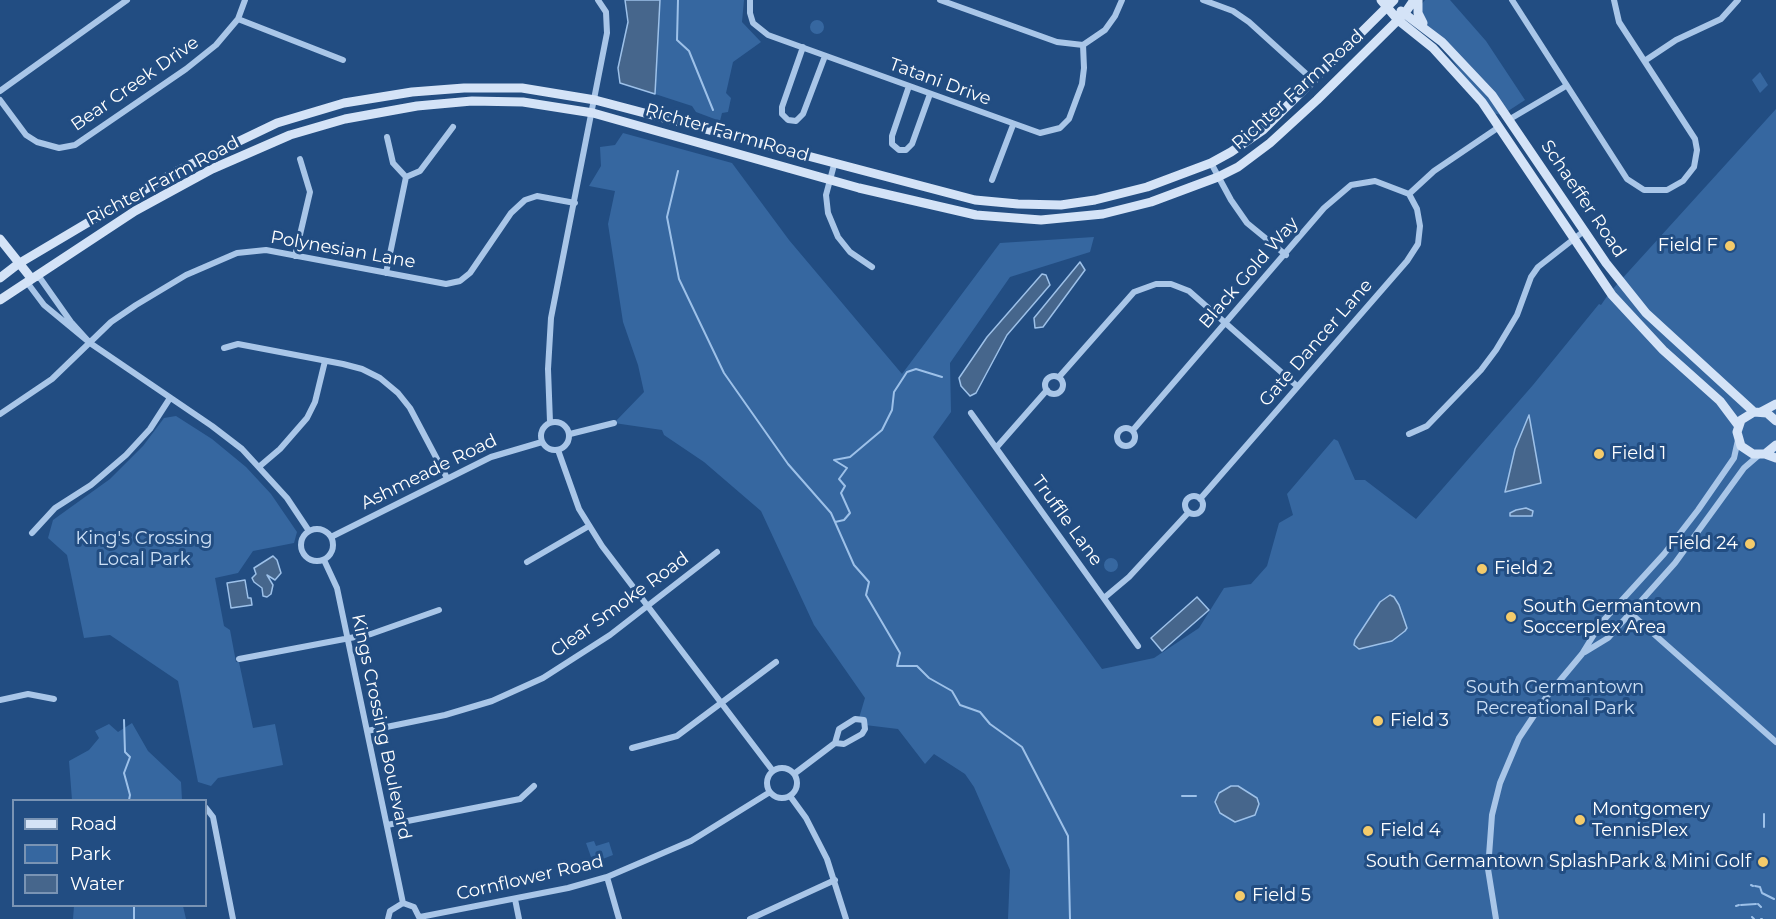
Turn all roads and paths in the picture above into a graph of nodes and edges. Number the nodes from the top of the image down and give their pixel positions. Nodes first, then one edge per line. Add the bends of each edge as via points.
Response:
1 (128, 0) edge
2 (245, 0) edge
3 (598, 0) edge
4 (750, 0) edge
5 (940, 0) edge
6 (1122, 0) edge
7 (1203, 0) edge
8 (1416, 0) edge
9 (1512, 0) edge
10 (1614, 0) edge
11 (1738, 0) edge
12 (1387, 2) edge
13 (1402, 16) junction
14 (238, 19) junction
15 (1428, 30) junction
16 (1083, 45) junction
17 (803, 47) junction
18 (825, 56) junction
19 (343, 60) dead end
20 (1646, 60) junction
21 (1313, 80) junction
22 (909, 86) junction
23 (1566, 86) junction
24 (0, 91) edge
25 (930, 94) junction
26 (0, 100) edge
27 (595, 100) junction
28 (593, 113) junction
29 (1510, 119) junction
30 (1012, 125) junction
31 (453, 127) dead end
32 (1499, 127) junction
33 (387, 137) dead end
34 (300, 159) dead end
35 (1211, 163) junction
36 (834, 165) junction
37 (406, 177) junction
38 (1218, 177) junction
39 (829, 179) junction
40 (993, 180) dead end
41 (1409, 194) junction
42 (575, 203) junction
43 (1584, 231) junction
44 (0, 240) edge
45 (1573, 240) junction
46 (1286, 255) junction
47 (295, 256) junction
48 (18, 264) junction
49 (872, 267) dead end
50 (386, 273) junction
51 (0, 278) edge
52 (31, 278) junction
53 (0, 300) edge
54 (1225, 322) junction
55 (90, 343) junction
56 (224, 348) dead end
57 (325, 361) junction
58 (1059, 377) junction
59 (1297, 386) junction
60 (1047, 390) junction
61 (170, 398) junction
62 (1776, 404) edge
63 (1757, 412) junction
64 (971, 413) dead end
65 (0, 414) edge
66 (1776, 421) edge
67 (550, 422) junction
68 (615, 423) dead end
69 (1738, 425) junction
70 (1133, 430) dead end
71 (570, 434) junction
72 (1409, 434) dead end
73 (1738, 440) junction
74 (542, 442) junction
75 (1776, 445) edge
76 (996, 448) junction
77 (558, 450) junction
78 (1762, 454) junction
79 (1776, 458) edge
80 (260, 466) junction
81 (447, 478) junction
82 (1200, 499) junction
83 (1188, 513) junction
84 (589, 526) junction
85 (309, 531) junction
86 (32, 533) dead end
87 (331, 537) junction
88 (717, 552) dead end
89 (324, 560) junction
90 (527, 562) dead end
91 (1104, 598) junction
92 (1620, 604) junction
93 (646, 607) junction
94 (439, 610) dead end
95 (1630, 613) junction
96 (347, 638) junction
97 (1138, 646) dead end
98 (1582, 654) junction
99 (240, 659) dead end
100 (776, 662) dead end
101 (54, 699) dead end
102 (0, 700) edge
103 (721, 703) junction
104 (367, 731) junction
105 (1776, 742) edge
106 (835, 743) junction
107 (632, 748) dead end
108 (773, 771) junction
109 (795, 774) junction
110 (534, 786) dead end
111 (770, 792) junction
112 (790, 796) junction
113 (207, 809) edge
114 (387, 825) junction
115 (607, 877) junction
116 (835, 880) junction
117 (515, 899) junction
118 (403, 903) junction
119 (420, 918) edge
120 (232, 919) edge
121 (388, 919) edge
122 (519, 919) edge
123 (619, 919) edge
124 (750, 919) edge
125 (846, 919) edge
126 (1496, 919) edge

1 - 24 street
2 - 14 street, Bear Creek Drive
3 - 27 street via 606,12 608,33
4 - 17 street, Tatani Drive via 750,14 759,29
5 - 16 street via 1057,42
6 - 16 street via 1105,30
7 - 21 street via 1250,22
8 - 13 main road, Richter Farm Road
8 - 15 main road via 1420,21
9 - 23 street
10 - 20 street via 1619,22
11 - 20 street via 1721,19 1676,40
12 - 13 main road, Schaeffer Road
12 - 21 main road, Richter Farm Road
13 - 15 main road, Schaeffer Road
13 - 32 main road, Schaeffer Road via 1452,67
13 - 38 main road, Richter Farm Road via 1270,143
14 - 19 street
14 - 26 street, Bear Creek Drive via 216,45 186,69 75,145 59,148 36,142 26,135
15 - 29 main road, Schaeffer Road via 1477,77
16 - 30 street, Tatani Drive via 1082,84 1069,119 1050,132
17 - 18 street, Tatani Drive
17 - 18 street via 782,107 788,120 796,121 803,114
18 - 22 street, Tatani Drive
20 - 23 street via 1691,129 1697,150 1690,174 1667,190 1644,190 1627,179
21 - 35 main road, Richter Farm Road via 1263,130
22 - 25 street, Tatani Drive
22 - 25 street via 892,136 892,144 899,150 912,144
23 - 29 street
25 - 30 street, Tatani Drive
27 - 28 street
27 - 36 main road, Richter Farm Road
27 - 48 main road, Richter Farm Road via 522,88 464,88 344,103 277,123 179,170
28 - 39 main road, Richter Farm Road
28 - 42 street
28 - 52 main road, Richter Farm Road via 524,102 472,102 417,106 345,119 290,135 212,169
29 - 43 main road, Schaeffer Road
30 - 40 street
31 - 37 street via 420,171
32 - 41 street via 1434,171
32 - 45 main road, Schaeffer Road
33 - 37 street via 393,163
34 - 47 street via 310,192
35 - 36 main road, Richter Farm Road via 1147,187 1061,205 975,200
35 - 38 street
36 - 39 street
37 - 50 street
38 - 39 main road, Richter Farm Road via 1151,202 1103,214 1041,220 975,215
38 - 46 street via 1247,223
39 - 49 street via 828,213 838,237 850,252
41 - 46 street, Black Gold Way via 1375,181 1351,184 1324,208
41 - 59 street, Gate Dancer Lane via 1420,225 1418,244
42 - 50 street, Polynesian Lane via 537,196 525,200 460,281 446,284
42 - 67 street via 551,318
43 - 45 street
43 - 63 main road, Schaeffer Road via 1646,313
44 - 48 main road
45 - 69 main road, Schaeffer Road via 1635,322 1720,401
45 - 72 street via 1538,267 1517,315 1481,370 1427,426
46 - 54 street, Black Gold Way
47 - 50 street, Polynesian Lane
47 - 55 street, Polynesian Lane via 266,250 237,253 186,275 111,322
48 - 51 main road, Richter Farm Road
48 - 52 main road
52 - 53 main road, Richter Farm Road
52 - 55 street via 40,278
52 - 55 street via 29,285 44,305
54 - 58 street via 1189,291 1171,284 1150,286 1134,292
54 - 59 street
54 - 70 street, Black Gold Way
55 - 61 street
55 - 65 street, Polynesian Lane via 52,379
56 - 57 street via 238,344
57 - 80 street via 307,418
57 - 81 street via 362,369 398,393
58 - 60 street via 1046,379
58 - 60 street via 1060,391 1054,394
59 - 82 street, Gate Dancer Lane
60 - 76 street
61 - 80 street
61 - 86 street via 150,429 126,455 91,485 55,508
62 - 63 main road
63 - 66 main road, Schaeffer Road
63 - 69 main road
64 - 76 street, Truffle Lane
67 - 71 street via 562,422
67 - 74 street via 541,434
68 - 71 street
69 - 73 main road
71 - 77 street via 568,443
73 - 78 main road via 1746,451
73 - 92 street via 1734,458 1698,510
74 - 77 street via 548,449
74 - 81 street, Ashmeade Road via 517,447
75 - 78 main road
76 - 91 street, Truffle Lane
77 - 84 street
78 - 79 main road
78 - 95 street via 1744,468 1675,563
80 - 85 street
81 - 87 street, Ashmeade Road
82 - 83 street, Gate Dancer Lane via 1200,513
82 - 83 street, Gate Dancer Lane via 1188,498 1184,504
83 - 91 street, Gate Dancer Lane via 1129,577
84 - 90 street
84 - 93 street
85 - 87 street via 319,529
85 - 89 street via 302,539 301,550 313,561
87 - 89 street via 333,548
88 - 93 street, Clear Smoke Road
89 - 96 street, Kings Crossing Boulevard via 337,588
91 - 97 street, Truffle Lane
92 - 95 street
92 - 98 street via 1601,623
93 - 103 street
93 - 104 street, Clear Smoke Road via 577,657 517,690 446,715
94 - 96 street via 371,634
95 - 98 street via 1608,638
95 - 105 street
96 - 99 street
96 - 104 street, Kings Crossing Boulevard
98 - 126 street via 1533,715 1500,783 1488,869
100 - 103 street
101 - 102 street via 28,694
103 - 107 street via 677,736
103 - 108 street
104 - 114 street, Kings Crossing Boulevard
106 - 106 street via 844,744 862,734 864,720 855,719 839,729
106 - 109 street
108 - 109 street via 787,768
108 - 111 street via 768,778
109 - 112 street via 796,788
110 - 114 street via 520,799
111 - 112 street via 777,797
111 - 115 street, Cornflower Road via 691,841
112 - 116 street via 816,836
113 - 120 street via 213,817
114 - 118 street, Kings Crossing Boulevard
115 - 117 street, Cornflower Road
115 - 123 street
116 - 124 street
116 - 125 street
117 - 119 street, Cornflower Road
117 - 122 street
118 - 119 street via 414,907
118 - 121 street via 390,910

